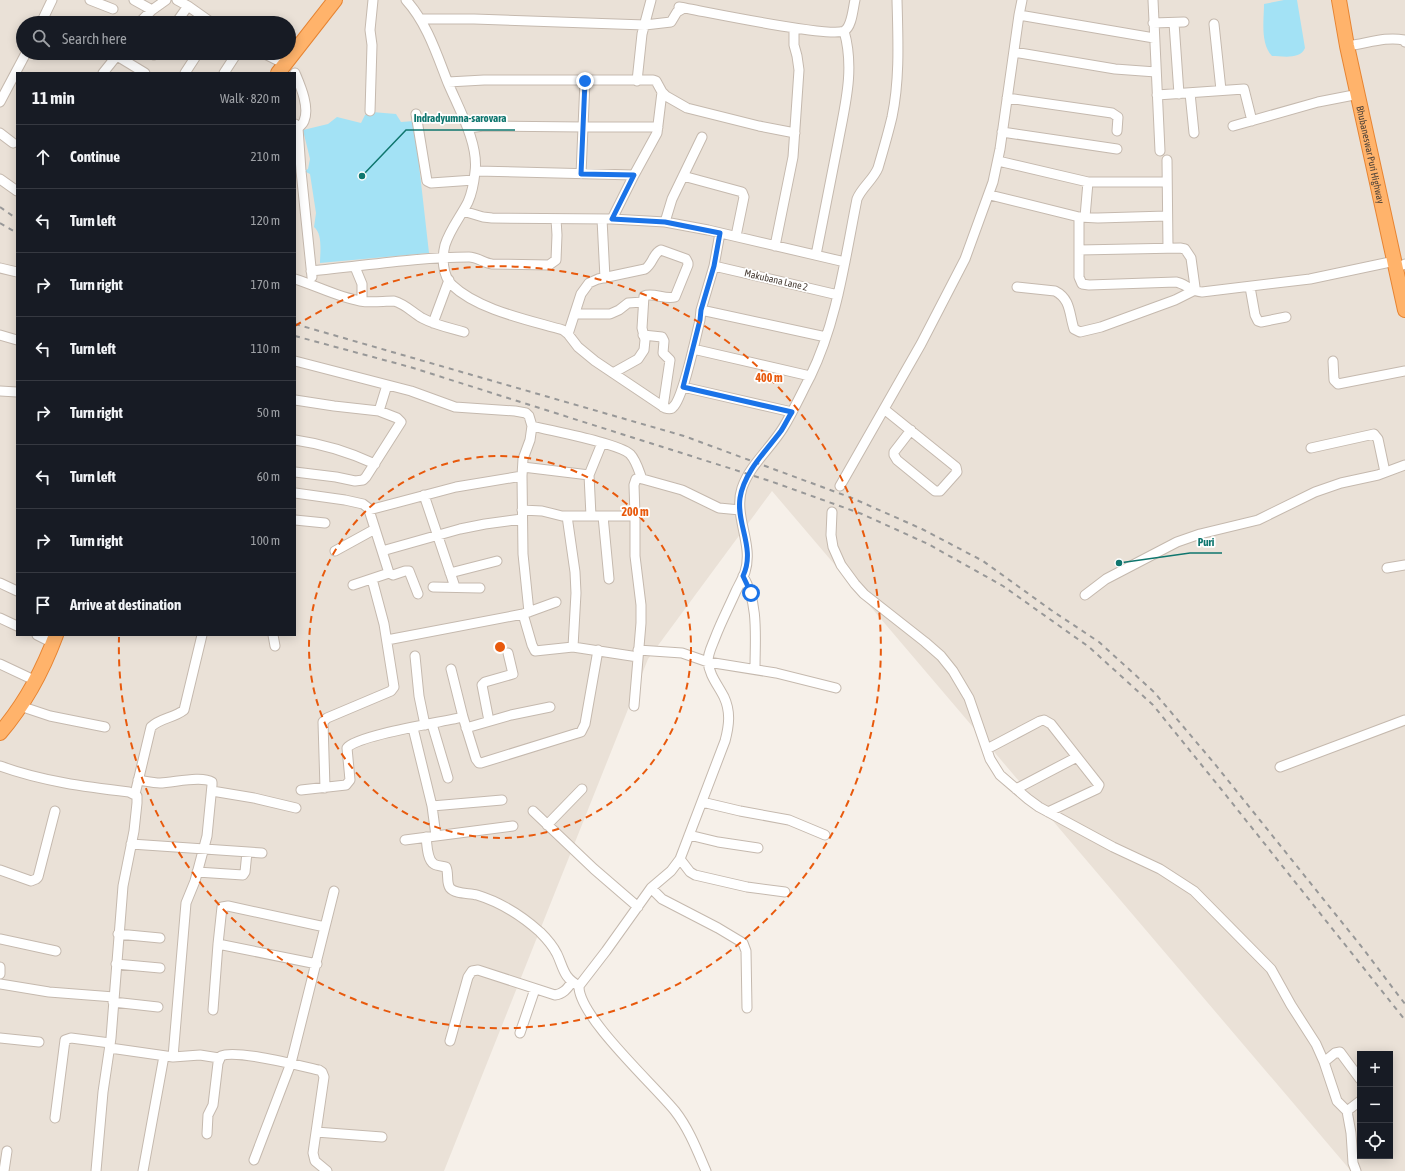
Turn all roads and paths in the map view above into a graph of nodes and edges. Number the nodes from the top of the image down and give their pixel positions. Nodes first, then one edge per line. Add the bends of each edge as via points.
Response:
1 (52, 0) edge
2 (90, 0) edge
3 (134, 0) edge
4 (166, 0) edge
5 (177, 0) edge
6 (335, 0) edge
7 (373, 0) edge
8 (406, 0) edge
9 (651, 0) edge
10 (855, 0) edge
11 (897, 0) edge
12 (1022, 0) edge
13 (1153, 0) edge
14 (1339, 0) edge
15 (1346, 0) edge
16 (188, 6) junction
17 (113, 9) dead end
18 (152, 10) junction
19 (1019, 15) junction
20 (44, 16) edge
21 (146, 16) edge
22 (181, 16) edge
23 (202, 16) edge
24 (420, 19) junction
25 (1184, 22) dead end
26 (1153, 23) junction
27 (1174, 23) junction
28 (1214, 24) dead end
29 (645, 25) junction
30 (794, 28) junction
31 (844, 31) junction
32 (1154, 38) junction
33 (1405, 42) edge
34 (1351, 45) junction
35 (1014, 52) junction
36 (296, 57) edge
37 (24, 60) edge
38 (113, 60) edge
39 (127, 60) edge
40 (193, 60) edge
41 (232, 60) edge
42 (274, 60) edge
43 (294, 60) edge
44 (288, 69) edge
45 (22, 71) edge
46 (104, 72) edge
47 (144, 72) edge
48 (186, 72) edge
49 (225, 72) edge
50 (1156, 72) junction
51 (16, 79) edge
52 (296, 80) edge
53 (585, 81) junction
54 (637, 81) junction
55 (448, 82) junction
56 (1221, 90) junction
57 (662, 92) junction
58 (1190, 93) junction
59 (1179, 94) junction
60 (1359, 94) junction
61 (1157, 96) junction
62 (1007, 98) junction
63 (0, 102) edge
64 (370, 111) dead end
65 (416, 114) dead end
66 (1252, 121) junction
67 (296, 126) edge
68 (1233, 126) dead end
69 (584, 127) junction
70 (658, 127) junction
71 (468, 128) junction
72 (1117, 131) dead end
73 (1002, 132) junction
74 (0, 133) edge
75 (795, 133) junction
76 (1194, 133) dead end
77 (702, 137) dead end
78 (13, 143) dead end
79 (1117, 149) dead end
80 (1160, 151) dead end
81 (1167, 160) dead end
82 (998, 161) junction
83 (581, 174) junction
84 (475, 175) junction
85 (634, 175) junction
86 (683, 176) junction
87 (0, 179) edge
88 (1088, 182) junction
89 (1167, 182) junction
90 (16, 190) edge
91 (990, 195) junction
92 (296, 204) edge
93 (304, 209) junction
94 (463, 211) junction
95 (1167, 216) junction
96 (1082, 217) junction
97 (556, 218) junction
98 (602, 219) junction
99 (612, 219) junction
100 (665, 222) junction
101 (720, 233) junction
102 (736, 236) junction
103 (1392, 236) junction
104 (775, 246) junction
105 (1168, 248) junction
106 (1079, 250) junction
107 (816, 255) junction
108 (443, 258) junction
109 (845, 262) junction
110 (714, 266) junction
111 (1402, 266) edge
112 (355, 267) junction
113 (0, 268) edge
114 (311, 271) junction
115 (16, 272) edge
116 (605, 278) junction
117 (296, 280) edge
118 (449, 280) junction
119 (312, 284) junction
120 (1017, 287) dead end
121 (1250, 287) junction
122 (1193, 291) junction
123 (838, 294) junction
124 (362, 301) junction
125 (643, 302) junction
126 (701, 310) junction
127 (1405, 310) edge
128 (575, 314) junction
129 (1286, 317) dead end
130 (433, 323) junction
131 (464, 332) dead end
132 (568, 334) junction
133 (0, 335) edge
134 (643, 335) junction
135 (826, 337) junction
136 (16, 340) edge
137 (693, 348) junction
138 (296, 361) edge
139 (1333, 361) dead end
140 (1405, 372) edge
141 (613, 373) junction
142 (810, 376) junction
143 (387, 385) junction
144 (683, 387) junction
145 (0, 391) edge
146 (16, 392) edge
147 (296, 400) edge
148 (663, 407) junction
149 (884, 409) junction
150 (379, 412) junction
151 (792, 412) junction
152 (532, 426) junction
153 (911, 430) junction
154 (296, 440) edge
155 (602, 443) junction
156 (1311, 448) dead end
157 (375, 464) junction
158 (1405, 465) edge
159 (296, 472) edge
160 (522, 472) junction
161 (1385, 472) junction
162 (589, 475) junction
163 (642, 479) junction
164 (840, 486) dead end
165 (296, 493) edge
166 (424, 494) junction
167 (369, 510) junction
168 (740, 510) junction
169 (832, 512) dead end
170 (522, 515) junction
171 (567, 516) junction
172 (591, 516) junction
173 (603, 516) junction
174 (635, 516) junction
175 (296, 520) edge
176 (325, 523) dead end
177 (375, 529) junction
178 (438, 535) junction
179 (335, 551) dead end
180 (382, 551) junction
181 (497, 561) dead end
182 (1405, 565) edge
183 (1387, 568) dead end
184 (389, 573) junction
185 (450, 573) junction
186 (743, 576) junction
187 (372, 579) junction
188 (610, 579) dead end
189 (0, 583) edge
190 (353, 585) dead end
191 (433, 587) dead end
192 (455, 588) junction
193 (480, 588) dead end
194 (16, 591) edge
195 (418, 594) dead end
196 (1085, 595) dead end
197 (556, 602) dead end
198 (526, 613) junction
199 (0, 618) edge
200 (16, 626) edge
201 (41, 636) edge
202 (202, 636) edge
203 (273, 636) edge
204 (54, 639) edge
205 (387, 640) junction
206 (275, 646) dead end
207 (573, 647) junction
208 (598, 650) junction
209 (508, 653) dead end
210 (638, 653) junction
211 (415, 656) dead end
212 (708, 662) junction
213 (0, 664) edge
214 (451, 669) dead end
215 (755, 669) junction
216 (34, 680) junction
217 (836, 688) dead end
218 (20, 706) junction
219 (634, 706) dead end
220 (550, 707) dead end
221 (463, 718) junction
222 (1405, 720) edge
223 (489, 721) junction
224 (428, 725) junction
225 (105, 727) dead end
226 (413, 728) junction
227 (466, 728) junction
228 (0, 733) edge
229 (986, 749) junction
230 (1077, 757) junction
231 (0, 766) edge
232 (1280, 767) dead end
233 (448, 778) dead end
234 (138, 780) junction
235 (325, 788) junction
236 (582, 789) dead end
237 (1016, 789) junction
238 (301, 790) dead end
239 (212, 791) junction
240 (135, 794) junction
241 (502, 800) dead end
242 (702, 802) junction
243 (432, 806) junction
244 (296, 808) dead end
245 (54, 811) dead end
246 (532, 811) dead end
247 (1048, 812) junction
248 (547, 825) junction
249 (513, 826) dead end
250 (690, 835) junction
251 (825, 835) dead end
252 (436, 836) junction
253 (426, 837) junction
254 (405, 840) dead end
255 (131, 844) junction
256 (758, 848) dead end
257 (203, 850) junction
258 (247, 852) junction
259 (262, 853) dead end
260 (680, 859) junction
261 (0, 870) edge
262 (197, 872) junction
263 (651, 888) junction
264 (334, 891) dead end
265 (784, 892) dead end
266 (638, 907) junction
267 (325, 927) junction
268 (118, 934) junction
269 (160, 938) dead end
270 (0, 939) edge
271 (218, 944) junction
272 (56, 950) dead end
273 (116, 964) junction
274 (316, 964) junction
275 (0, 967) edge
276 (160, 968) dead end
277 (0, 974) edge
278 (0, 984) edge
279 (575, 984) junction
280 (535, 989) junction
281 (114, 999) junction
282 (158, 1007) dead end
283 (747, 1008) dead end
284 (214, 1010) dead end
285 (520, 1033) dead end
286 (0, 1038) edge
287 (450, 1041) dead end
288 (39, 1042) dead end
289 (110, 1045) junction
290 (169, 1057) junction
291 (220, 1058) junction
292 (1324, 1062) junction
293 (291, 1063) junction
294 (1357, 1075) edge
295 (1357, 1103) edge
296 (1347, 1111) junction
297 (55, 1118) dead end
298 (316, 1132) junction
299 (207, 1134) dead end
300 (382, 1136) dead end
301 (7, 1151) dead end
302 (254, 1160) dead end
303 (4, 1171) edge
304 (96, 1171) edge
305 (143, 1171) edge
306 (327, 1171) edge
307 (706, 1171) edge
308 (1356, 1171) edge

1 - 20 street
2 - 17 street
3 - 18 street
4 - 18 street
5 - 16 street
6 - 36 highway
7 - 64 street via 370,30
8 - 24 street
9 - 29 street
10 - 31 street via 849,24
11 - 109 street via 898,45 892,116 876,174 857,199
12 - 19 street
13 - 26 street
14 - 34 highway, Bhubaneswar Puri Highway
15 - 34 highway, Bhubaneswar Puri Highway
16 - 22 street
16 - 23 street
18 - 21 street
19 - 32 street
19 - 35 street
24 - 29 street
24 - 55 street
25 - 27 street
26 - 27 street
26 - 32 street
27 - 59 street
28 - 56 street
29 - 30 street via 672,22 681,8
29 - 54 street
30 - 31 street
30 - 75 street via 794,46 799,70
31 - 107 street via 850,70
32 - 50 street
33 - 34 street via 1397,38
34 - 60 highway, Bhubaneswar Puri Highway
34 - 103 highway, Bhubaneswar Puri Highway
35 - 50 street via 1115,70
35 - 62 street
37 - 45 street
38 - 46 street
39 - 47 street
40 - 48 street
41 - 49 street
42 - 44 street
43 - 44 highway
50 - 61 street
51 - 63 street
52 - 67 street via 302,88 305,105 304,121
53 - 54 street
53 - 55 street
53 - 69 street
54 - 57 street via 653,80
55 - 71 street
56 - 58 street
56 - 66 street via 1244,89
57 - 70 street
57 - 75 street via 680,104 696,110
58 - 59 street
58 - 76 street
59 - 61 street
60 - 66 street
60 - 103 highway, Bhubaneswar Puri Highway
61 - 80 street
62 - 72 street via 1112,113 1118,117
62 - 73 street
65 - 84 street via 427,181 431,183
66 - 68 street
67 - 93 street
69 - 70 street
69 - 71 street
69 - 83 street
70 - 85 street
71 - 84 street
73 - 79 street
73 - 82 street
74 - 78 street
75 - 104 street via 789,181
77 - 86 street
81 - 89 street
82 - 88 street
82 - 91 street
83 - 84 street
83 - 85 street
84 - 94 street
85 - 99 street
86 - 100 street
86 - 102 street via 742,192 744,197
87 - 90 street
88 - 89 street
88 - 96 street
89 - 95 street
91 - 96 street
91 - 149 street via 965,260
92 - 93 street
93 - 114 street
94 - 97 street via 488,218
94 - 108 street via 446,244
95 - 96 street
95 - 105 street
96 - 106 street
97 - 98 street
97 - 108 street via 556,260 552,264 492,264 474,257
98 - 99 street
98 - 116 street
99 - 100 street
100 - 101 street
101 - 102 street
101 - 110 street
102 - 104 street
103 - 111 highway, Bhubaneswar Puri Highway
104 - 107 street
105 - 106 street
105 - 122 street via 1185,249 1191,258
106 - 122 street via 1079,277 1082,284 1176,282
107 - 109 street
108 - 112 street
108 - 118 street
109 - 123 street
110 - 123 street, Makubana Lane 2
110 - 126 street
111 - 121 street
111 - 127 highway, Bhubaneswar Puri Highway
112 - 114 street
112 - 124 street via 362,289
113 - 115 street
114 - 119 street
116 - 125 street via 645,269 650,265 656,252 661,250 687,261 688,265 675,297 645,295
116 - 128 street via 593,280 584,288
117 - 119 street
118 - 130 street
118 - 132 street via 468,297 487,306 563,330
119 - 124 street
120 - 122 street via 1055,291 1061,294 1068,303 1074,329 1080,332 1112,324
121 - 122 street
121 - 129 street via 1258,321
123 - 135 street
124 - 130 street via 399,302
125 - 128 street via 628,303 610,314
125 - 134 street
126 - 135 street
126 - 137 street
128 - 132 street
130 - 131 street
132 - 141 street via 582,351
133 - 136 street
134 - 141 street via 645,345 642,355
134 - 148 street via 662,337 663,353 670,360
135 - 142 street
137 - 142 street
137 - 144 street
138 - 143 street
139 - 140 street via 1334,380 1338,384
141 - 148 street
142 - 151 street
143 - 150 street
143 - 152 street via 454,407 496,409 526,414 531,419
144 - 148 street via 672,408
144 - 151 street
145 - 146 street
147 - 150 street
149 - 153 street
149 - 164 street
150 - 157 street via 398,418 401,422
151 - 168 street via 760,457 742,488
152 - 155 street
152 - 160 street
153 - 153 street via 894,455 935,491 940,491 957,472 956,467
154 - 157 street via 339,450
155 - 162 street
155 - 163 street via 629,454
156 - 161 street via 1374,434 1378,439
157 - 159 street via 366,477 360,480
158 - 161 street
160 - 162 street
160 - 166 street
160 - 170 street
161 - 196 street via 1315,492 1258,520 1177,542 1106,579
162 - 172 street
163 - 168 street via 690,492 719,508
163 - 174 street via 636,479 635,482
165 - 167 street via 357,502
166 - 167 street
166 - 178 street
167 - 177 street
168 - 186 street via 747,550
169 - 229 street via 833,547 841,565 864,594 925,642 953,671 969,698
170 - 171 street via 542,511
170 - 178 street
170 - 198 street
171 - 172 street
171 - 207 street via 576,593
172 - 173 street
173 - 174 street
173 - 188 street
174 - 210 street via 635,556 641,605
175 - 176 street
177 - 179 street
177 - 180 street
178 - 180 street
178 - 185 street
180 - 184 street
181 - 185 street
182 - 183 street
184 - 187 street
184 - 195 street via 393,575 409,571
185 - 192 street
186 - 212 street via 710,650
186 - 215 street via 751,593 754,611
187 - 190 street
187 - 205 street
189 - 194 street
191 - 192 street
192 - 193 street
197 - 198 street
198 - 205 street
198 - 207 street via 535,651
199 - 200 street
201 - 204 street
202 - 234 street via 184,710 151,727
203 - 206 street
204 - 216 highway
205 - 235 street via 393,689 323,722
207 - 208 street
208 - 210 street
208 - 227 street via 585,724 581,732 479,763
209 - 223 street via 513,674 482,685
210 - 212 street via 682,653
210 - 219 street
211 - 224 street via 419,696
212 - 215 street
212 - 242 street via 728,708 729,727
213 - 216 street
214 - 221 street
215 - 217 street
216 - 218 highway
218 - 225 street via 50,716
218 - 228 highway
220 - 223 street
221 - 224 street
221 - 227 street
222 - 232 street
223 - 227 street
224 - 226 street
224 - 233 street
226 - 235 street via 372,737 348,746 349,783
226 - 243 street
229 - 230 street via 1044,720 1051,724
229 - 237 street via 994,767
230 - 237 street
230 - 247 street via 1099,787
231 - 240 street via 29,775
234 - 239 street via 162,783 208,780 212,782
234 - 240 street
235 - 238 street
236 - 248 street
237 - 247 street
239 - 244 street
239 - 257 street
240 - 255 street via 137,803
241 - 243 street
242 - 250 street
242 - 251 street via 789,820
243 - 252 street
245 - 261 street via 38,877 31,881
246 - 248 street
247 - 292 street via 1160,869 1194,891 1271,969
248 - 266 street
249 - 252 street
250 - 256 street
250 - 260 street
252 - 253 street
253 - 254 street
253 - 279 street via 429,859 435,865 446,867 450,888 484,898 512,911 540,932 556,953 563,971
255 - 257 street
255 - 268 street
257 - 258 street
257 - 262 street
258 - 259 street
258 - 262 street via 243,875
260 - 263 street via 671,871
260 - 265 street via 695,875 747,887
262 - 290 street via 186,903
263 - 266 street
263 - 283 street via 662,899 743,943 746,951
264 - 267 street
266 - 279 street via 606,951
267 - 271 street via 225,906 221,910
267 - 274 street
268 - 269 street
268 - 273 street
270 - 272 street
271 - 274 street
271 - 284 street
273 - 276 street
273 - 281 street
274 - 293 street
275 - 277 street
278 - 281 street
279 - 280 street via 559,995
279 - 307 street via 595,1021 685,1125
280 - 285 street
280 - 287 street via 478,970 472,971 468,976
281 - 282 street
281 - 289 street
286 - 288 street
289 - 290 street
289 - 297 street via 71,1038 65,1040
289 - 304 street
290 - 291 street via 200,1055
290 - 305 street
291 - 293 street via 229,1054
291 - 299 street via 213,1105 208,1115
292 - 294 street via 1340,1052
292 - 296 street via 1337,1101
293 - 298 street via 319,1070 323,1074
293 - 302 street
295 - 296 street
296 - 308 street via 1352,1164
298 - 300 street
298 - 306 street via 314,1158
301 - 303 street

